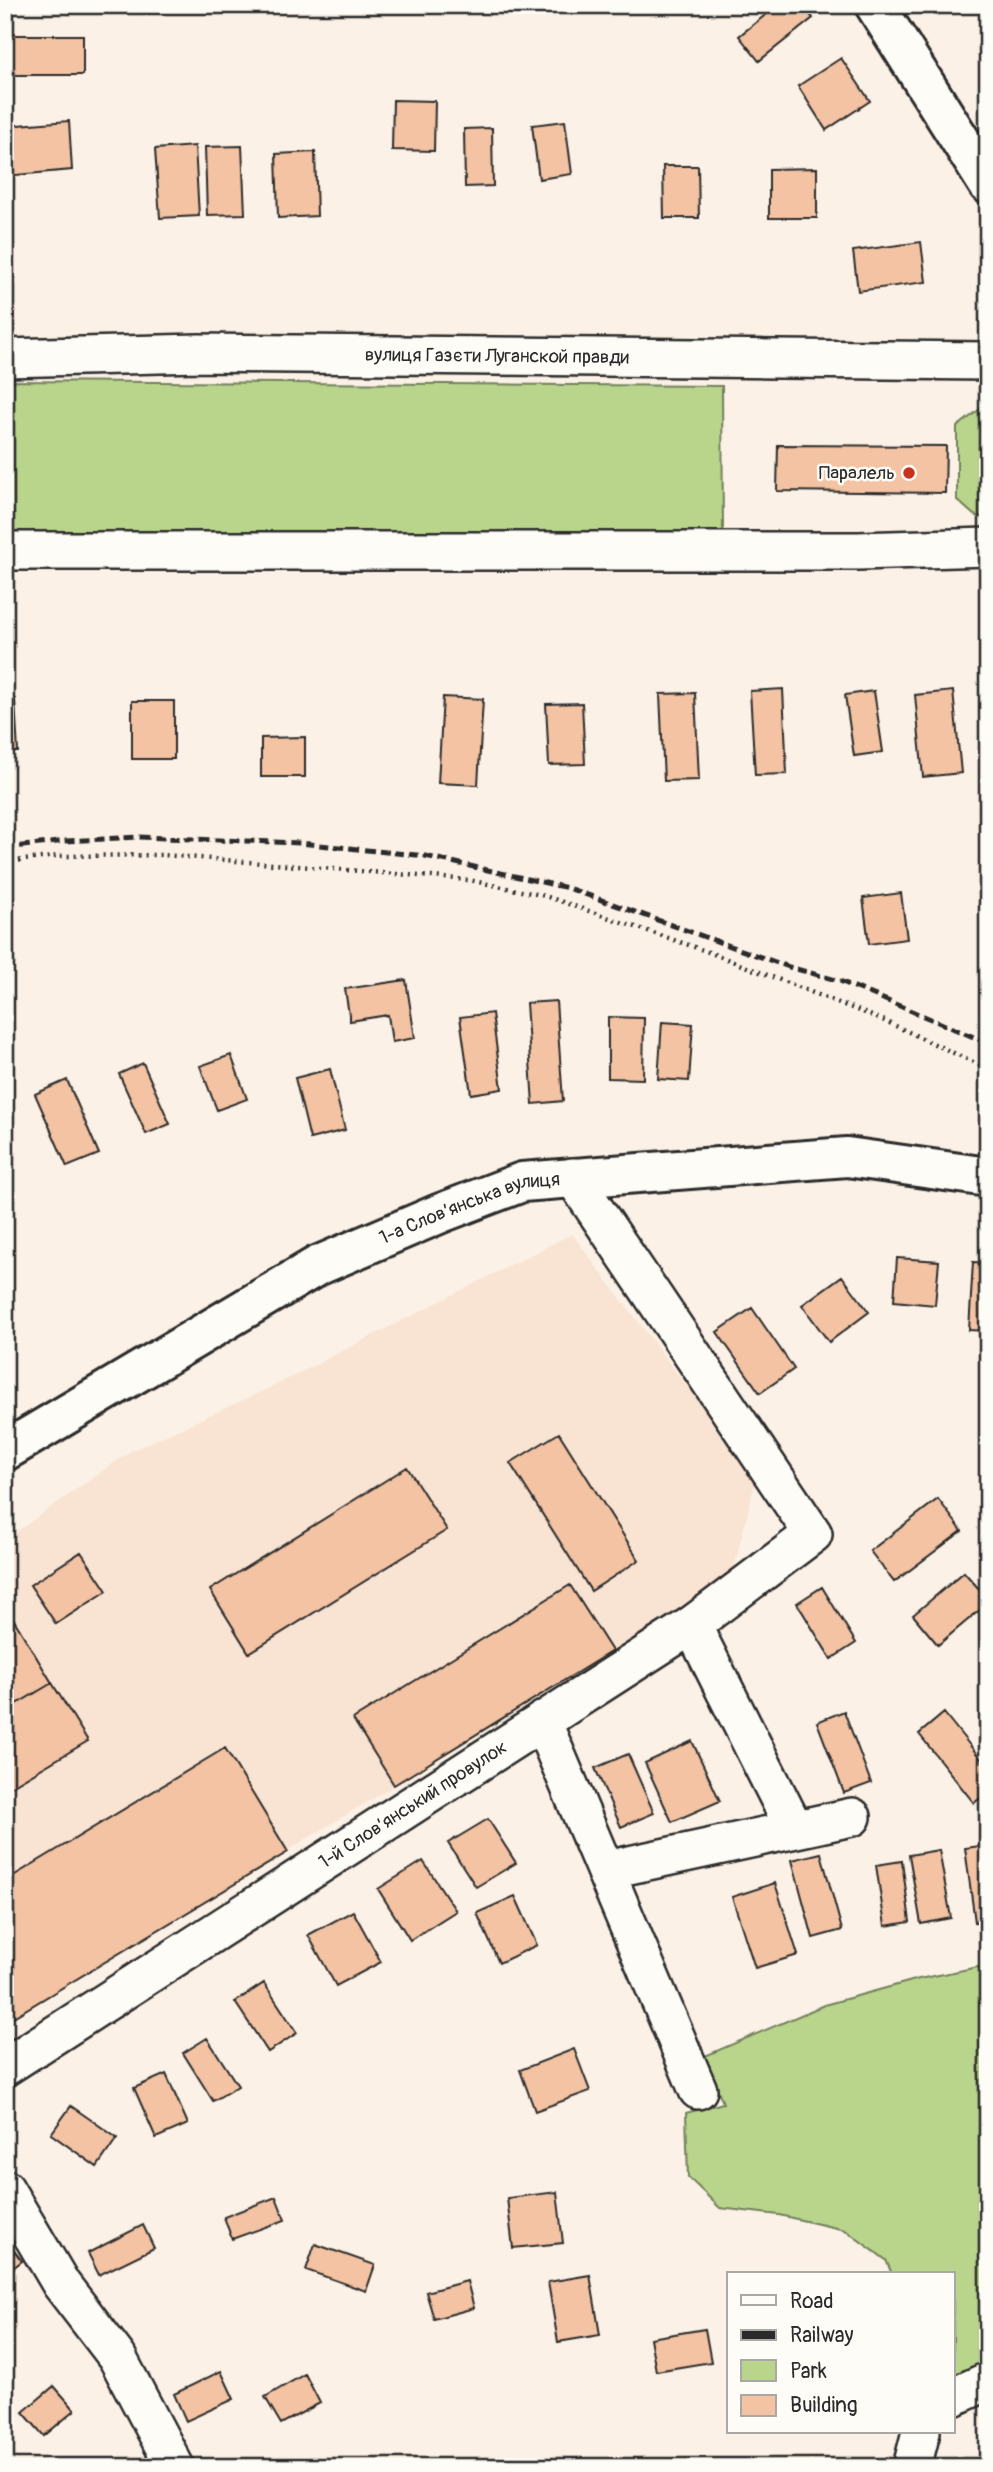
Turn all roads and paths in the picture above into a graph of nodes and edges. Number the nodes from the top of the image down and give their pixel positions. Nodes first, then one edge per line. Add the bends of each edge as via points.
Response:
1 (875, 5) edge
2 (988, 184) edge
3 (5, 358) edge
4 (988, 361) edge
5 (988, 547) edge
6 (5, 551) edge
7 (5, 862) edge
8 (988, 1069) edge
9 (573, 1177) junction
10 (988, 1177) edge
11 (5, 1451) edge
12 (692, 1625) junction
13 (542, 1721) junction
14 (852, 1817) dead end
15 (794, 1828) junction
16 (606, 1870) junction
17 (5, 2067) edge
18 (698, 2090) dead end
19 (5, 2189) edge
20 (988, 2381) edge
21 (954, 2397) edge
22 (920, 2434) edge
23 (175, 2467) edge
24 (912, 2467) edge

1 - 2 street
3 - 4 street, вулиця Газєти Луганской правди via 199,352
5 - 6 street
7 - 8 path via 59,856 163,855 469,880 545,896 706,951 885,1021
9 - 10 street, 1-а Слов’янська вулиця via 847,1157
9 - 11 street, 1-а Слов’янська вулиця via 522,1182 317,1266
9 - 12 street, 1-й Слов’янський провулок via 813,1534
12 - 13 street, 1-й Слов’янський провулок
12 - 15 street
13 - 16 street
13 - 17 street, 1-й Слов’янський провулок
14 - 15 street
15 - 16 street
16 - 18 street
19 - 23 street via 61,2284 117,2357
20 - 21 street
22 - 24 street

